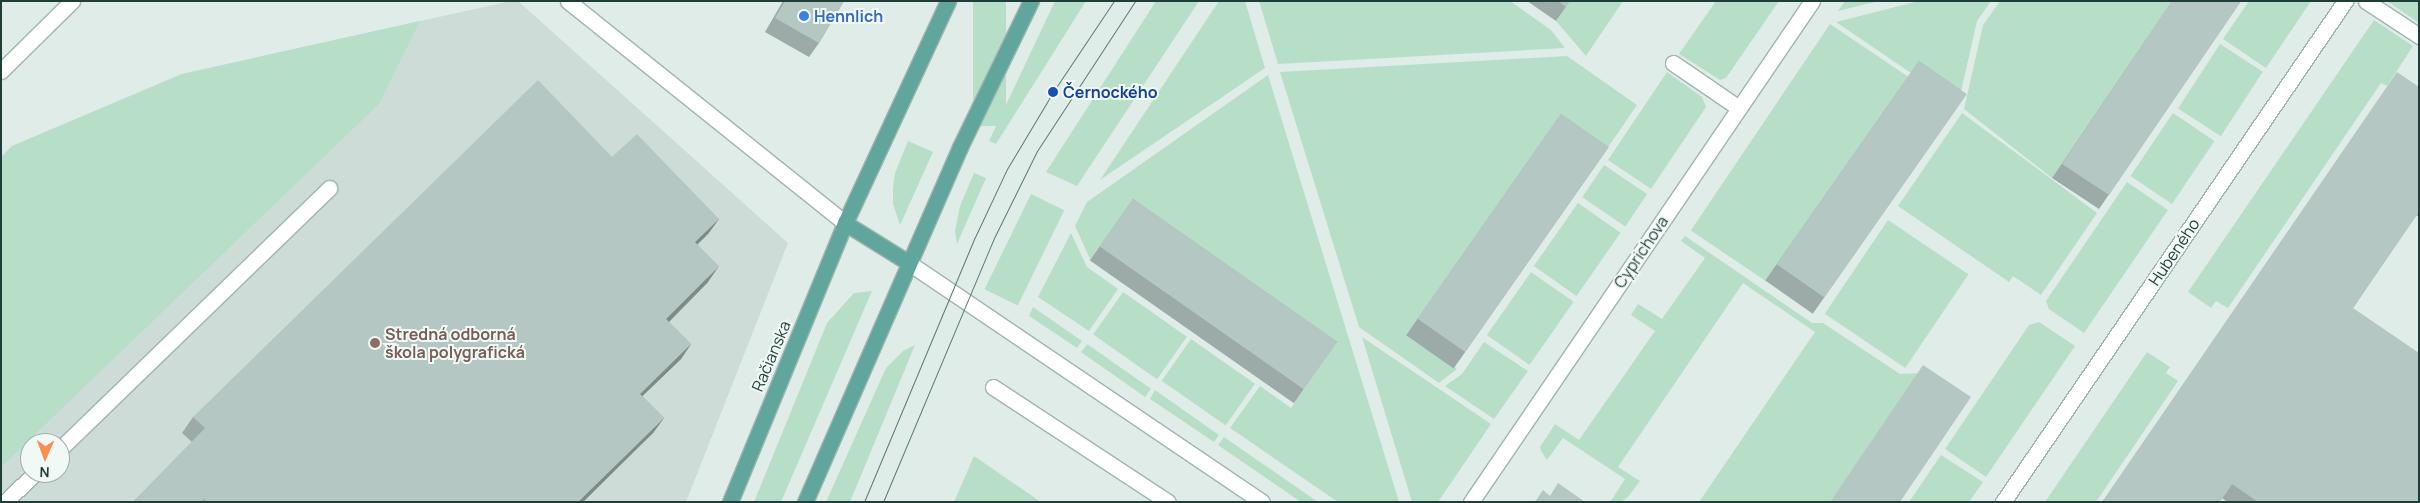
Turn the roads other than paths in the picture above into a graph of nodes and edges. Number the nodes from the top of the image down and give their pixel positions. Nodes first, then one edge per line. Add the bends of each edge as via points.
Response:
1 (72, 1) edge
2 (568, 1) edge
3 (948, 1) edge
4 (1031, 1) edge
5 (1812, 1) edge
6 (2344, 1) edge
7 (2366, 1) edge
8 (2419, 36) edge
9 (1674, 63) dead end
10 (1, 71) edge
11 (1739, 108) junction
12 (329, 188) dead end
13 (845, 223) junction
14 (909, 263) junction
15 (993, 387) dead end
16 (70, 439) edge
17 (25, 483) edge
18 (6, 502) edge
19 (730, 502) edge
20 (805, 502) edge
21 (1168, 502) edge
22 (1262, 502) edge
23 (1470, 502) edge
24 (2003, 502) edge

1 - 10 street
2 - 13 street
3 - 13 main road, Račianska
4 - 14 main road via 960,147
5 - 11 street, Cyprichova
6 - 24 street, Hubeného
7 - 8 street
9 - 11 street
11 - 23 street, Cyprichova
12 - 16 street
13 - 14 main road
13 - 19 main road, Račianska
14 - 20 main road
14 - 22 street
15 - 21 street
17 - 18 street

